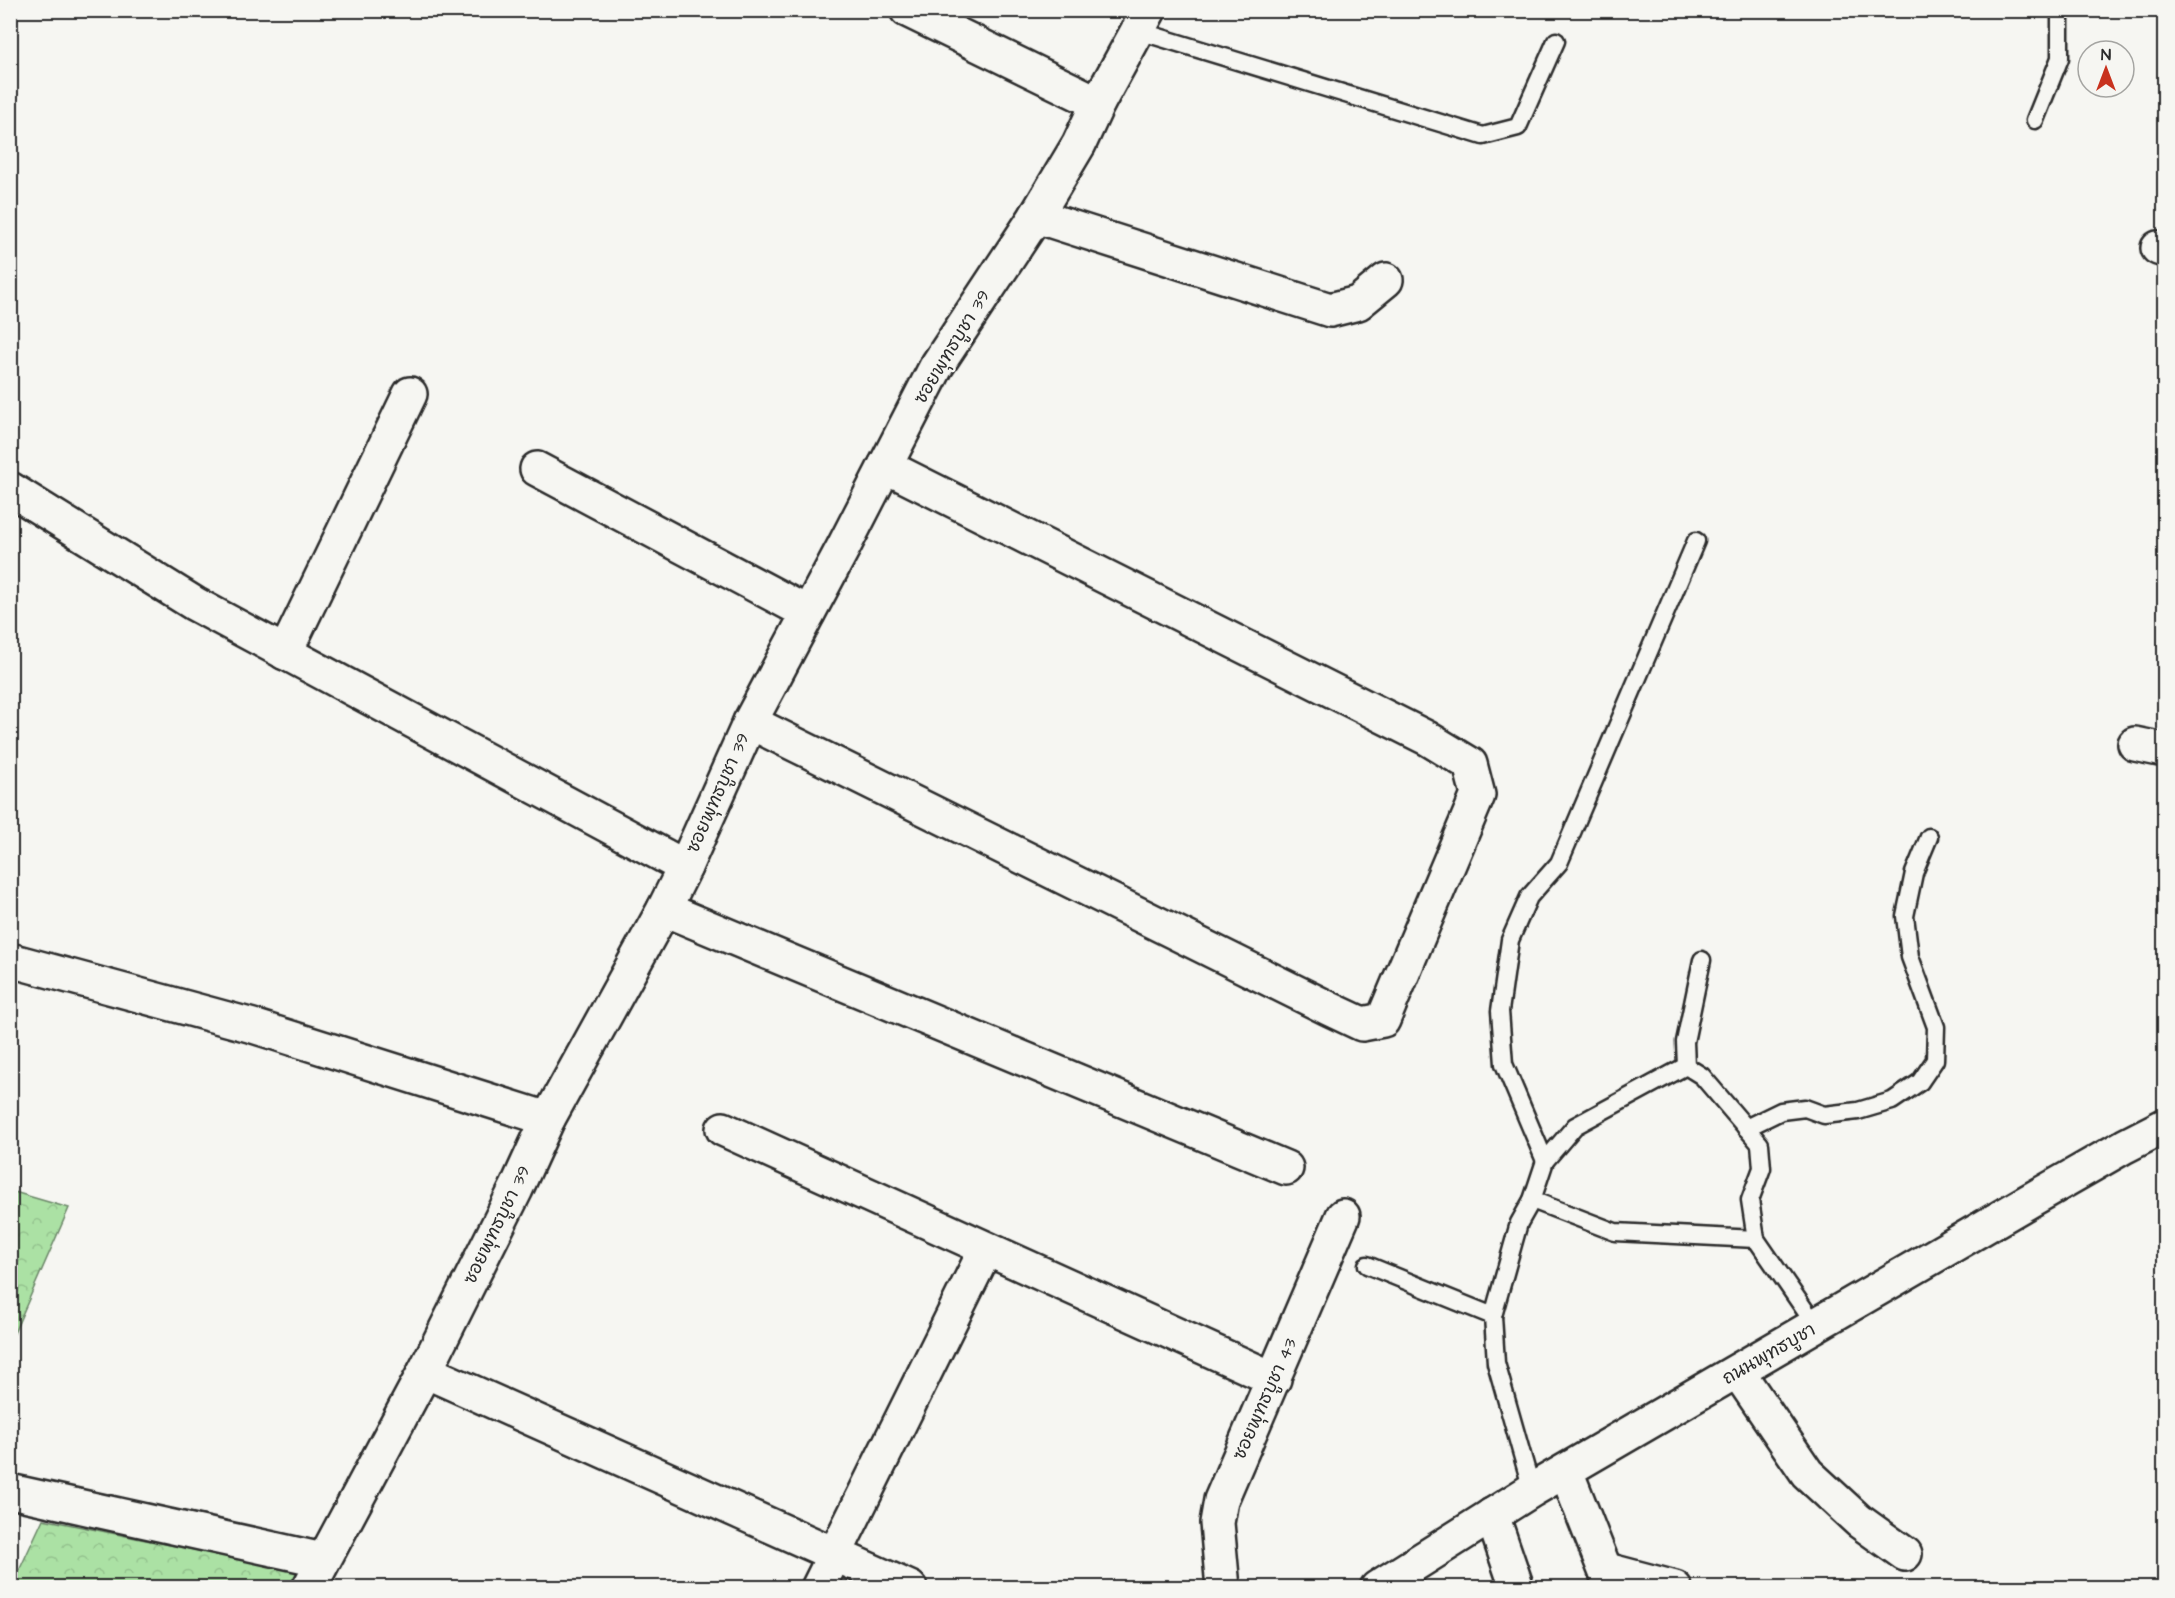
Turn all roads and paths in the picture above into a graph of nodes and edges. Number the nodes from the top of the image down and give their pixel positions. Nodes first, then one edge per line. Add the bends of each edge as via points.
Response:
1 (907, 10) edge
2 (2060, 10) edge
3 (1144, 21) edge
4 (1556, 41) dead end
5 (1098, 103) junction
6 (2035, 120) dead end
7 (1036, 216) junction
8 (1386, 280) dead end
9 (410, 394) dead end
10 (885, 465) junction
11 (537, 469) dead end
12 (10, 489) edge
13 (1695, 541) dead end
14 (808, 613) junction
15 (285, 652) junction
16 (750, 722) junction
17 (1929, 837) dead end
18 (685, 867) junction
19 (664, 909) junction
20 (10, 960) edge
21 (1702, 960) dead end
22 (1686, 1066) junction
23 (548, 1119) junction
24 (2164, 1126) edge
25 (1746, 1128) junction
26 (723, 1129) dead end
27 (1545, 1161) junction
28 (1286, 1168) dead end
29 (1532, 1200) junction
30 (1343, 1216) dead end
31 (1756, 1239) junction
32 (986, 1249) junction
33 (1367, 1265) dead end
34 (1494, 1316) junction
35 (1816, 1326) junction
36 (425, 1371) junction
37 (1738, 1372) junction
38 (1274, 1379) junction
39 (1566, 1471) junction
40 (1532, 1490) junction
41 (10, 1491) edge
42 (1492, 1515) junction
43 (834, 1552) junction
44 (1905, 1554) dead end
45 (316, 1574) edge
46 (1610, 1579) edge
47 (818, 1587) edge
48 (910, 1587) edge
49 (1223, 1587) edge
50 (1377, 1587) edge
51 (1517, 1587) edge
52 (1675, 1587) edge

1 - 5 street
2 - 6 lane via 2060,58
3 - 4 lane via 1483,136 1518,127
3 - 5 street, ซอยพุทธบูชา 39
5 - 7 street, ซอยพุทธบูชา 39
7 - 8 street via 1330,310 1358,303
7 - 10 street, ซอยพุทธบูชา 39 via 936,367
9 - 15 street
10 - 14 street, ซอยพุทธบูชา 39
10 - 16 street via 1427,738 1470,764 1478,795 1383,1020 1362,1024 1330,1009
11 - 14 street
12 - 15 street via 195,604
13 - 27 lane via 1559,863 1529,897 1510,940 1500,1011 1504,1064
14 - 16 street, ซอยพุทธบูชา 39
15 - 18 street
16 - 18 street, ซอยพุทธบูชา 39
17 - 25 lane via 1914,873 1905,916 1910,957 1936,1027 1935,1060 1920,1082 1892,1101 1858,1111 1781,1111
18 - 19 street, ซอยพุทธบูชา 39
19 - 23 street, ซอยพุทธบูชา 39
19 - 28 street
20 - 23 street via 254,1026
21 - 22 lane via 1685,1042
22 - 25 lane via 1702,1076
22 - 27 lane via 1575,1126
23 - 36 street, ซอยพุทธบูชา 39
24 - 35 street, ถนนพุทธบูชา
25 - 31 lane via 1760,1144 1762,1168 1750,1200
26 - 32 street
27 - 29 lane
29 - 31 lane via 1615,1232
29 - 34 lane via 1519,1223
30 - 38 street, ซอยพุทธบูชา 43
31 - 35 lane
32 - 38 street
32 - 43 street
33 - 34 lane
34 - 40 lane via 1496,1363
35 - 37 street, ถนนพุทธบูชา
36 - 43 street
36 - 45 street, ซอยพุทธบูชา 39
37 - 39 street, ถนนพุทธบูชา
37 - 44 street via 1808,1473 1859,1521
38 - 49 street, ซอยพุทธบูชา 43 via 1221,1500 1217,1524
39 - 40 street, ถนนพุทธบูชา
39 - 46 street
40 - 42 street, ถนนพุทธบูชา
41 - 45 street
42 - 50 street, ถนนพุทธบูชา
42 - 51 street
43 - 47 street
43 - 48 street
46 - 52 street

